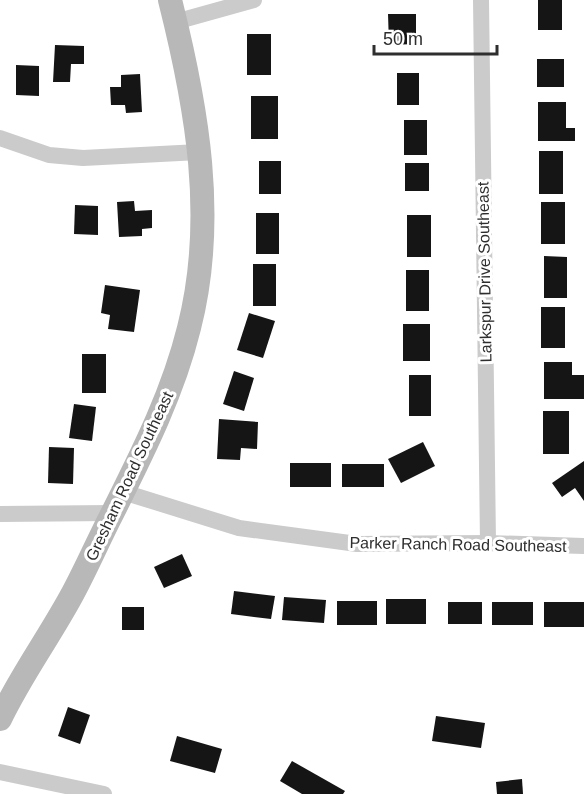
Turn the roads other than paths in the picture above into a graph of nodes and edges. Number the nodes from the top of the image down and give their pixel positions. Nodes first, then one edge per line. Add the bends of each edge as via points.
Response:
1 (254, 0) edge
2 (481, 0) edge
3 (173, 11) edge
4 (0, 138) edge
5 (199, 152) junction
6 (117, 503) junction
7 (0, 514) edge
8 (488, 543) junction
9 (584, 546) edge
10 (0, 719) edge
11 (0, 772) edge
12 (104, 794) edge

1 - 3 street
2 - 8 street, Larkspur Drive Southeast
3 - 5 street, Gresham Road Southeast
4 - 5 street via 49,154 82,158
5 - 6 street, Gresham Road Southeast via 201,253 190,326 159,419
6 - 7 street, Parker Ranch Road Southeast
6 - 8 street, Parker Ranch Road Southeast via 239,528 357,544
6 - 10 street, Gresham Road Southeast via 73,594
8 - 9 street, Parker Ranch Road Southeast
11 - 12 street

